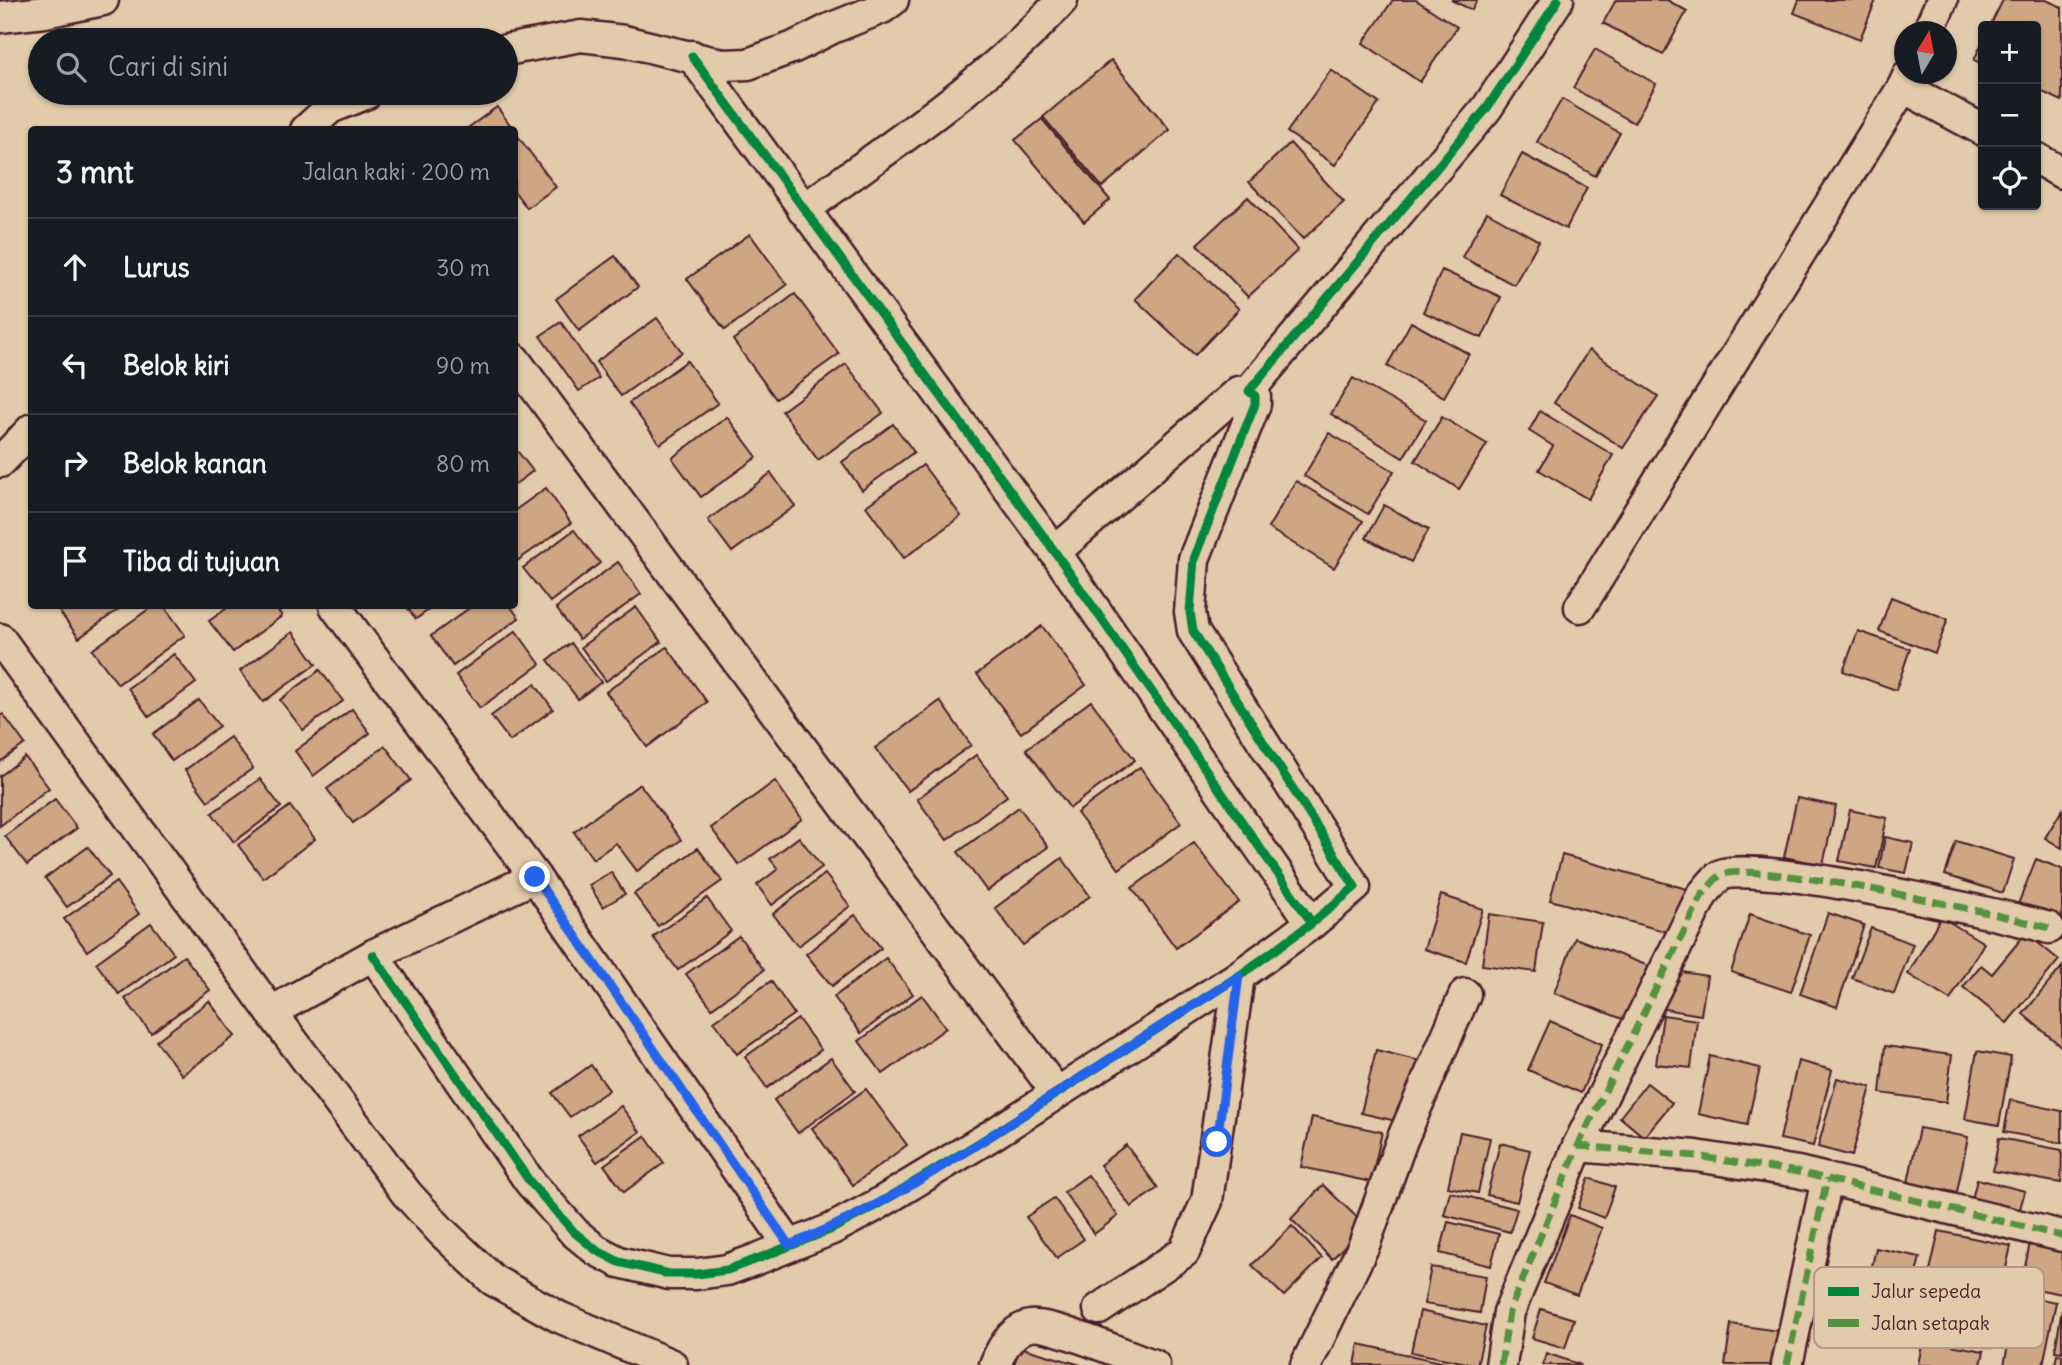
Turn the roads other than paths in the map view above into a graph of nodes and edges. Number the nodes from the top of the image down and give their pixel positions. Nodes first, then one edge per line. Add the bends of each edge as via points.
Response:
1 (103, 0) edge
2 (893, 0) edge
3 (1062, 0) edge
4 (1558, 0) edge
5 (1942, 0) edge
6 (0, 17) edge
7 (1933, 21) edge
8 (518, 48) edge
9 (692, 56) junction
10 (1904, 84) edge
11 (1912, 84) edge
12 (354, 105) edge
13 (338, 119) edge
14 (318, 126) edge
15 (1978, 127) edge
16 (2041, 161) edge
17 (2062, 173) edge
18 (803, 210) junction
19 (518, 364) edge
20 (1249, 391) junction
21 (28, 433) edge
22 (0, 462) edge
23 (1055, 552) junction
24 (1580, 607) dead end
25 (337, 609) edge
26 (0, 639) edge
27 (535, 877) junction
28 (1312, 923) junction
29 (2049, 928) dead end
30 (373, 955) junction
31 (1239, 976) junction
32 (1465, 994) dead end
33 (271, 1012) junction
34 (1056, 1093) junction
35 (1578, 1146) junction
36 (1827, 1179) junction
37 (2062, 1236) edge
38 (789, 1245) junction
39 (1098, 1309) dead end
40 (672, 1365) edge
41 (995, 1365) edge
42 (1154, 1365) edge
43 (1306, 1365) edge
44 (1501, 1365) edge
45 (1787, 1365) edge

1 - 6 street
2 - 9 street via 748,65 724,65
3 - 18 street via 966,92
4 - 20 street via 1487,108
5 - 7 street
8 - 9 street via 581,36
9 - 18 street
10 - 24 street
11 - 15 street
12 - 13 street
13 - 14 street
16 - 17 street
18 - 23 street
19 - 34 street
20 - 23 street via 1238,392
20 - 28 street via 1255,404 1194,559 1190,612 1203,650 1355,887
21 - 22 street
23 - 28 street
25 - 27 street
26 - 33 street
27 - 30 street
27 - 38 street
28 - 31 street
29 - 35 street via 1826,881 1740,872 1721,876 1702,895
30 - 33 street
30 - 38 street via 530,1182 596,1250 638,1268 696,1274 727,1270
31 - 34 street
31 - 39 street via 1207,1201 1184,1252
32 - 43 street via 1402,1140 1364,1245
33 - 40 street via 407,1194 494,1280 532,1303
34 - 38 street via 875,1206
35 - 36 street via 1696,1156
35 - 44 street via 1509,1312
36 - 37 street
36 - 45 street
41 - 42 street via 1014,1334 1030,1326 1051,1328

